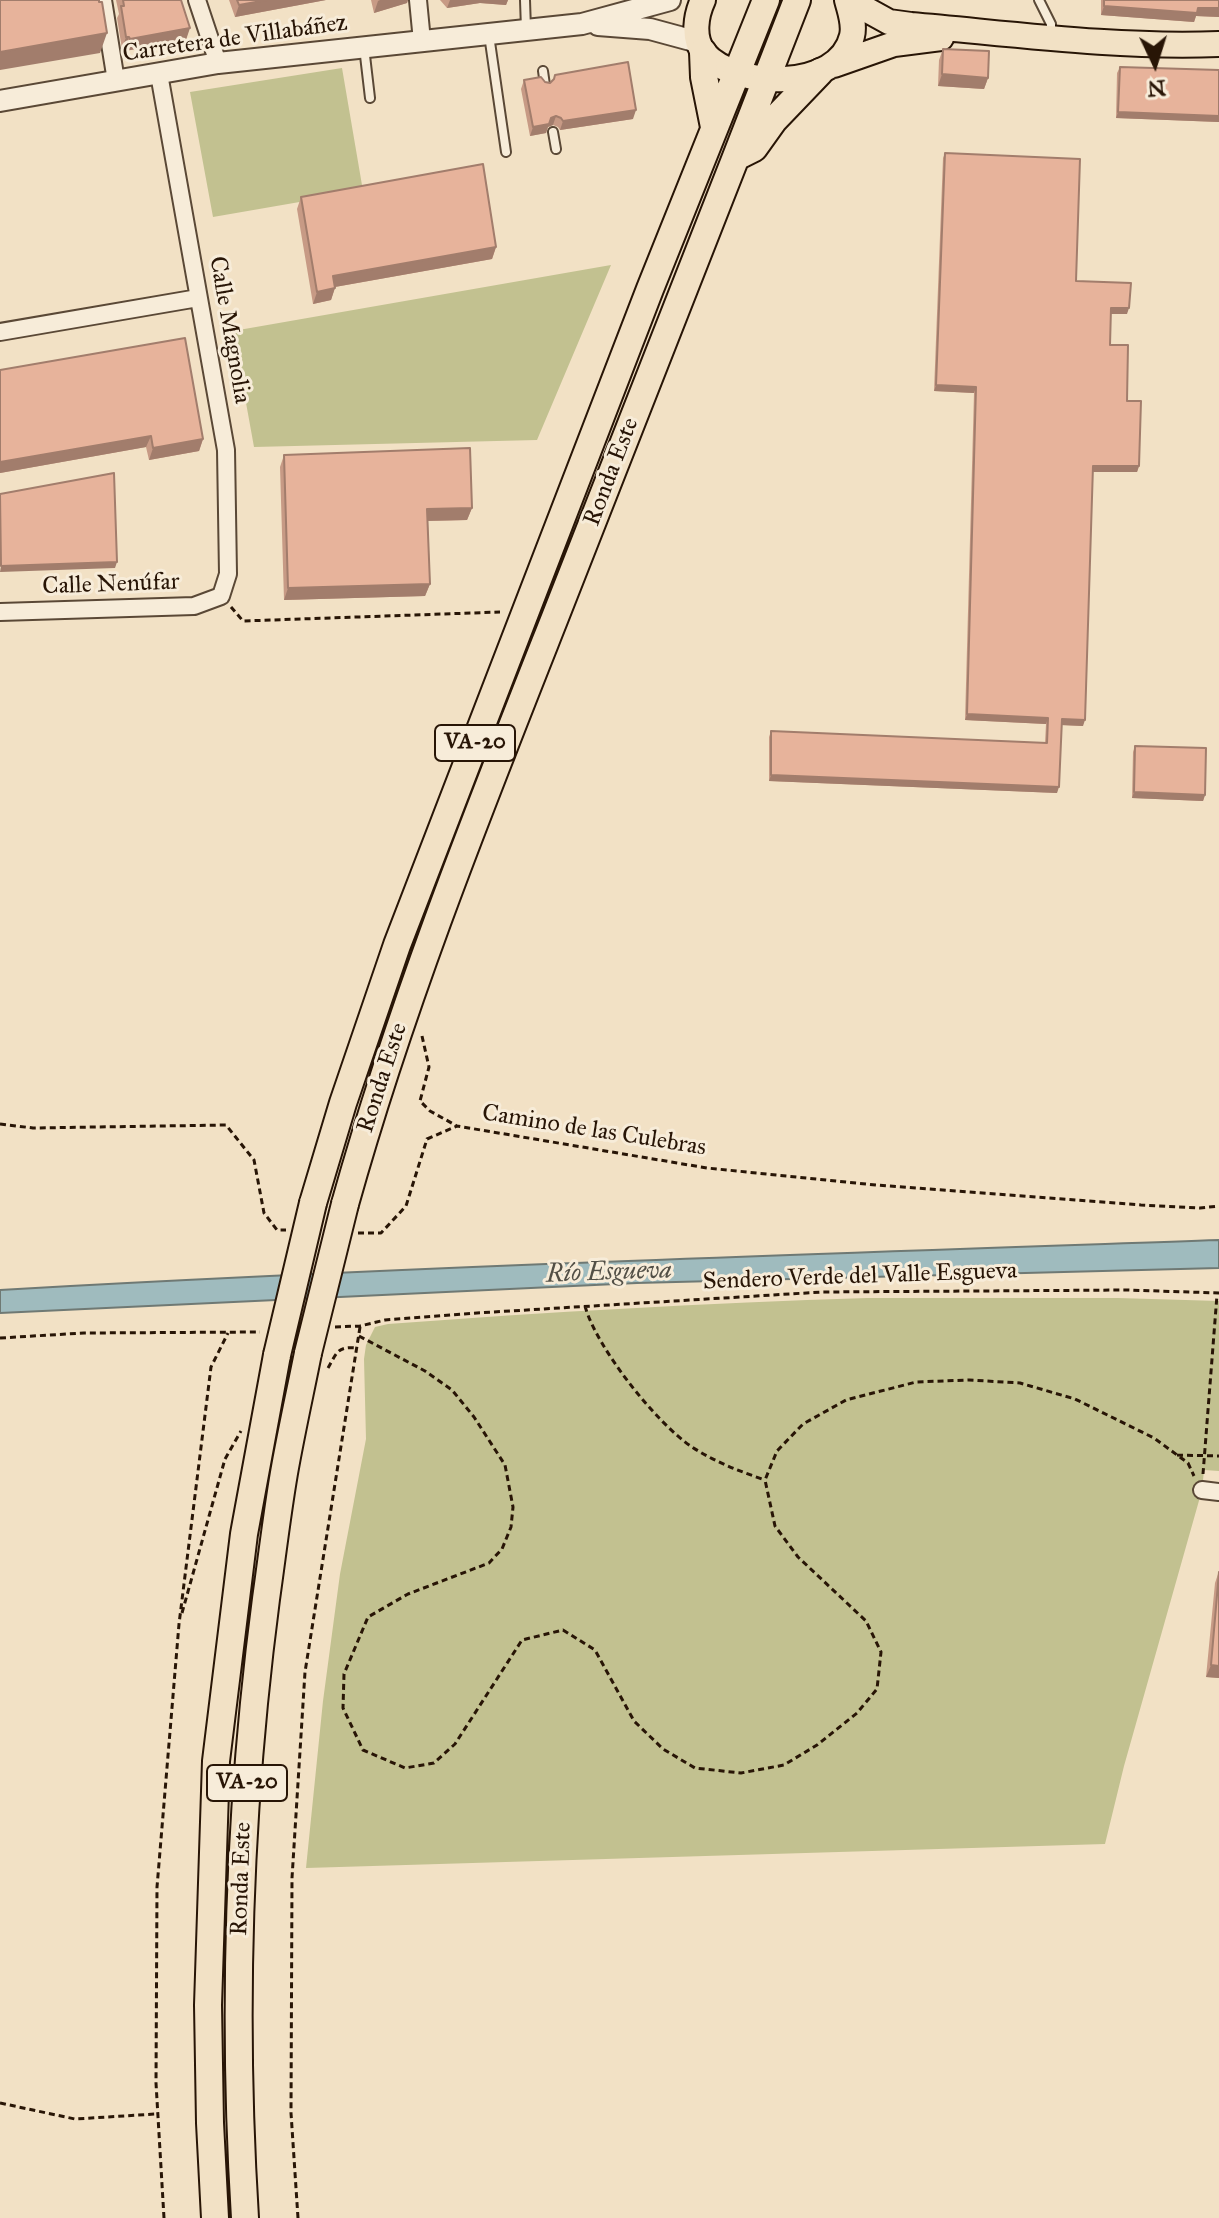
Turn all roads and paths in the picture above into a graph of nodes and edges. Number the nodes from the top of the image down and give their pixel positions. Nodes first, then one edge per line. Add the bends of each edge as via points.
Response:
1 (103, 0) edge
2 (197, 0) edge
3 (418, 0) edge
4 (525, 0) edge
5 (670, 0) edge
6 (703, 0) edge
7 (766, 0) edge
8 (797, 0) edge
9 (848, 0) edge
10 (1039, 0) edge
11 (582, 24) junction
12 (526, 30) junction
13 (983, 32) junction
14 (489, 34) junction
15 (1051, 38) junction
16 (422, 41) junction
17 (1219, 44) edge
18 (364, 47) junction
19 (701, 47) junction
20 (218, 63) junction
21 (826, 69) junction
22 (543, 71) dead end
23 (736, 72) junction
24 (159, 74) junction
25 (766, 79) junction
26 (116, 81) junction
27 (545, 85) edge
28 (370, 98) dead end
29 (0, 101) edge
30 (714, 127) junction
31 (553, 132) dead end
32 (556, 149) dead end
33 (506, 152) dead end
34 (735, 158) junction
35 (198, 298) junction
36 (0, 332) edge
37 (221, 596) junction
38 (0, 612) edge
39 (500, 612) dead end
40 (420, 1029) dead end
41 (0, 1124) edge
42 (457, 1126) junction
43 (1219, 1206) edge
44 (292, 1231) dead end
45 (351, 1233) dead end
46 (1218, 1293) edge
47 (585, 1306) junction
48 (359, 1336) junction
49 (0, 1338) edge
50 (357, 1348) junction
51 (317, 1363) junction
52 (243, 1425) dead end
53 (1177, 1455) junction
54 (1205, 1455) junction
55 (1219, 1456) edge
56 (765, 1480) junction
57 (1210, 1491) edge
58 (179, 1624) junction
59 (0, 2103) edge
60 (156, 2114) junction
61 (164, 2218) edge
62 (215, 2218) edge
63 (245, 2218) edge
64 (298, 2218) edge

1 - 26 street
2 - 20 street
3 - 16 street
4 - 12 lane
5 - 11 street
6 - 19 main road via 696,25
7 - 23 highway, Ronda Este / VA-20
8 - 25 highway, Ronda Este / VA-20
9 - 13 main road via 889,22
9 - 21 main road via 852,36
10 - 15 lane via 1051,24
11 - 12 street, Carretera de Villabáñez
11 - 19 street via 650,29
12 - 14 street, Carretera de Villabáñez
13 - 15 main road
13 - 21 main road via 894,44
14 - 16 street, Carretera de Villabáñez
14 - 33 lane
15 - 17 main road
16 - 18 street, Carretera de Villabáñez
18 - 20 street, Carretera de Villabáñez
18 - 28 lane
19 - 23 main road
19 - 30 highway
20 - 24 street, Carretera de Villabáñez
21 - 25 main road via 796,79
21 - 34 highway via 774,120 754,148
22 - 27 lane
23 - 25 main road
23 - 30 highway, Ronda Este / VA-20
24 - 26 street, Carretera de Villabáñez
24 - 35 street, Calle Magnolia
25 - 34 highway, Ronda Este / VA-20
26 - 29 street, Carretera de Villabáñez
30 - 62 highway, Ronda Este / VA-20, bridge via 397,945 313,1203 277,1355 244,1534 216,1761 208,2005
31 - 32 lane
34 - 51 highway, Ronda Este / VA-20, bridge via 429,942 345,1204
35 - 36 street
35 - 37 street, Calle Magnolia via 226,450 228,574
37 - 38 street, Calle Nenúfar via 194,606
37 - 39 path via 243,621
40 - 42 path via 429,1067 420,1101
41 - 44 path via 226,1125 254,1160 264,1213 277,1230
42 - 43 path, Camino de las Culebras via 707,1168 876,1185
42 - 45 path, Camino de las Culebras via 427,1139 406,1206 381,1233
46 - 47 path, Sendero Verde del Valle Esgueva via 822,1292
46 - 54 path
47 - 48 path, Sendero Verde del Valle Esgueva via 385,1320 360,1326
47 - 56 path via 604,1344 666,1426 724,1465
48 - 50 path
48 - 56 path via 452,1390 505,1465 513,1507 502,1549 489,1563 408,1594 368,1617 344,1674 343,1708 363,1750 405,1768 434,1763 455,1744 522,1640 563,1630 595,1650 634,1721 663,1749 695,1768 741,1773 784,1765 857,1713 877,1689 881,1652 866,1621 798,1557 775,1526
49 - 58 path via 228,1333 211,1367
50 - 51 path via 346,1347
50 - 64 path via 305,1672 292,1878 291,2113
51 - 63 highway, Ronda Este / VA-20 via 284,1474 247,1780 238,2008
52 - 58 path via 225,1459
53 - 54 path
53 - 56 path via 1075,1399 1020,1383 916,1382 846,1400 803,1424 777,1451
53 - 57 path
54 - 55 path
54 - 57 path
58 - 60 path via 157,1887
59 - 60 path via 75,2119
60 - 61 path

